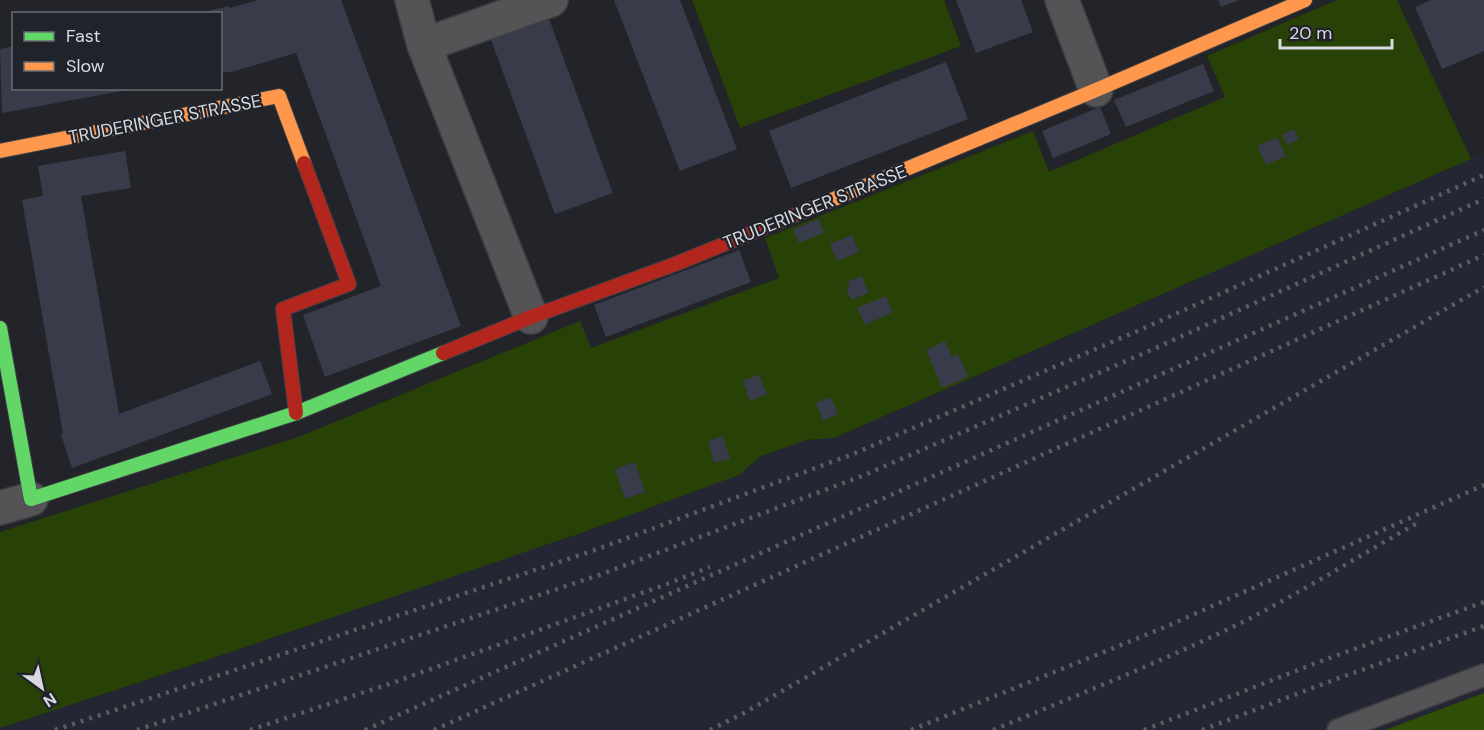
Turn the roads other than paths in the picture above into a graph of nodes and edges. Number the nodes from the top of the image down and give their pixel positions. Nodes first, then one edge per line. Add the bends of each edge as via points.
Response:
1 (412, 0) edge
2 (552, 0) edge
3 (1062, 0) edge
4 (1305, 0) edge
5 (424, 45) junction
6 (1096, 90) junction
7 (0, 151) edge
8 (531, 317) junction
9 (0, 328) edge
10 (296, 413) junction
11 (31, 499) junction
12 (0, 508) edge
13 (1484, 675) edge
14 (1338, 730) edge

1 - 5 street
2 - 5 street
3 - 6 street
4 - 6 street, TRUDERINGER STRASSE
5 - 8 street
6 - 8 street, TRUDERINGER STRASSE via 678,263
7 - 10 street, TRUDERINGER STRASSE via 279,96 349,284 283,309
8 - 10 street, TRUDERINGER STRASSE
9 - 11 street
10 - 11 street, TRUDERINGER STRASSE
11 - 12 street, TRUDERINGER STRASSE
13 - 14 lane

